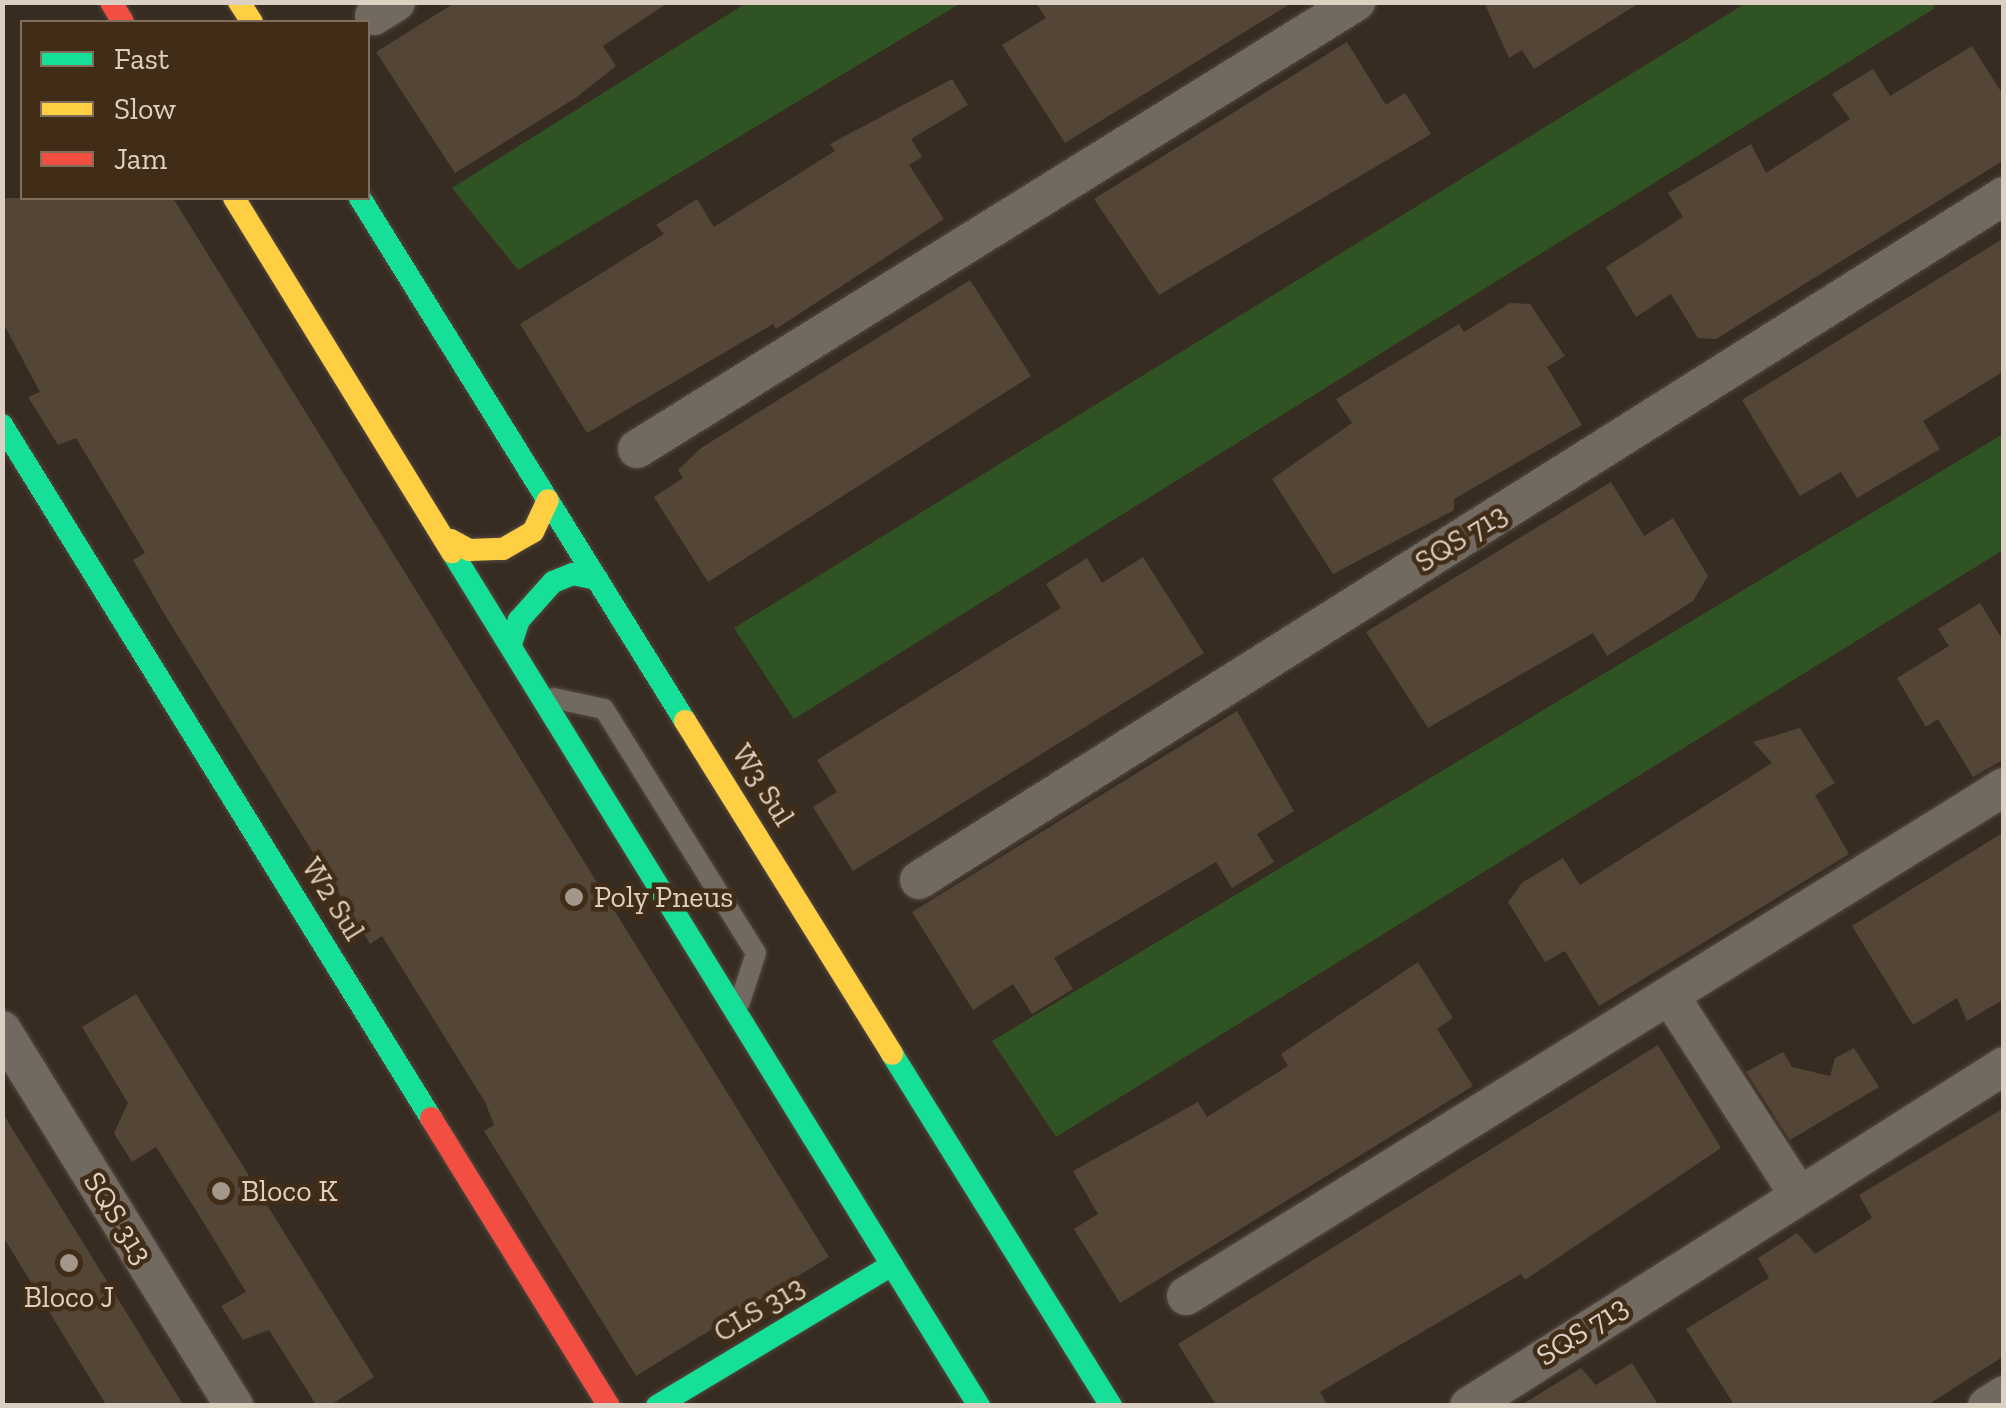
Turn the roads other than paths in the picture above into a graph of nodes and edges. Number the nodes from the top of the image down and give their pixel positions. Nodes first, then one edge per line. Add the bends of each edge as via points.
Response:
1 (1356, 2) edge
2 (2004, 196) edge
3 (235, 200) edge
4 (361, 200) edge
5 (2, 426) edge
6 (637, 449) dead end
7 (548, 500) junction
8 (452, 540) junction
9 (597, 579) junction
10 (512, 641) junction
11 (546, 696) junction
12 (2004, 787) edge
13 (919, 880) dead end
14 (1670, 996) junction
15 (737, 1012) junction
16 (2, 1030) edge
17 (2004, 1066) edge
18 (1796, 1192) junction
19 (892, 1265) junction
20 (1186, 1296) dead end
21 (2004, 1395) edge
22 (234, 1406) edge
23 (609, 1406) edge
24 (657, 1406) edge
25 (979, 1406) edge
26 (1111, 1406) edge
27 (1469, 1406) edge
28 (1987, 1406) edge

1 - 6 street
2 - 13 street, SQS 713
3 - 8 main road
4 - 7 main road, W3 Sul
5 - 23 main road, W2 Sul
7 - 8 main road via 533,532 503,549 469,550
7 - 9 main road, W3 Sul
8 - 10 main road
9 - 10 main road via 572,574 553,582 519,620
9 - 26 main road, W3 Sul
10 - 11 main road
11 - 15 main road
11 - 15 lane via 604,710 756,953
12 - 14 street
14 - 18 street
14 - 20 street
15 - 19 main road
16 - 22 street, SQS 313
17 - 18 street, SQS 713
18 - 27 street, SQS 713
19 - 24 main road, CLS 313
19 - 25 main road
21 - 28 street

